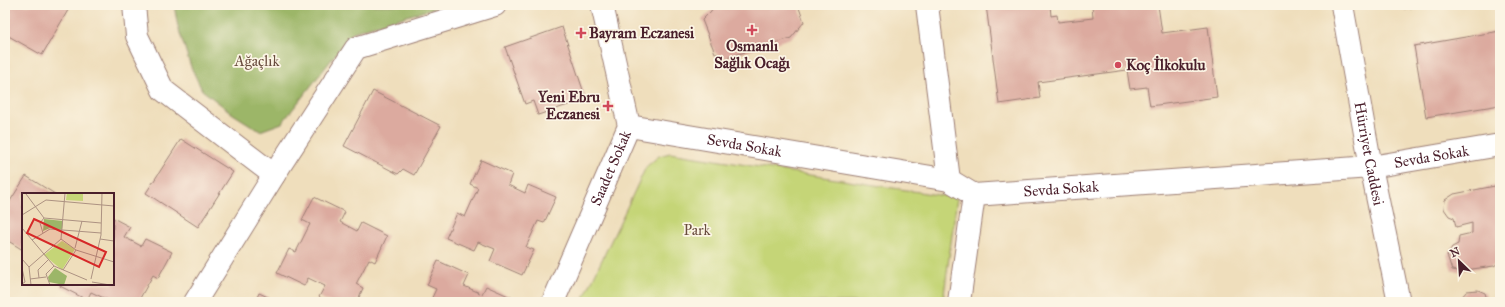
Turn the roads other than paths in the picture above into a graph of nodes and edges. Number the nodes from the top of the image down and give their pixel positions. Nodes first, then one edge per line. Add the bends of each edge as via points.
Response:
1 (134, 5) edge
2 (495, 5) edge
3 (602, 5) edge
4 (927, 5) edge
5 (1342, 5) edge
6 (629, 126) junction
7 (1500, 145) edge
8 (1371, 168) junction
9 (274, 175) junction
10 (949, 180) junction
11 (974, 195) junction
12 (195, 302) edge
13 (553, 302) edge
14 (959, 302) edge
15 (1399, 302) edge

1 - 9 street via 137,36 162,90
2 - 9 street via 356,48
3 - 6 street, Saadet Sokak
4 - 10 street
5 - 8 street, Hürriyet Caddesi
6 - 10 street, Sevda Sokak
6 - 13 street, Saadet Sokak
7 - 8 street, Sevda Sokak
8 - 11 street, Sevda Sokak
8 - 15 street, Hürriyet Caddesi
9 - 12 street
10 - 11 street, Sevda Sokak
11 - 14 street

